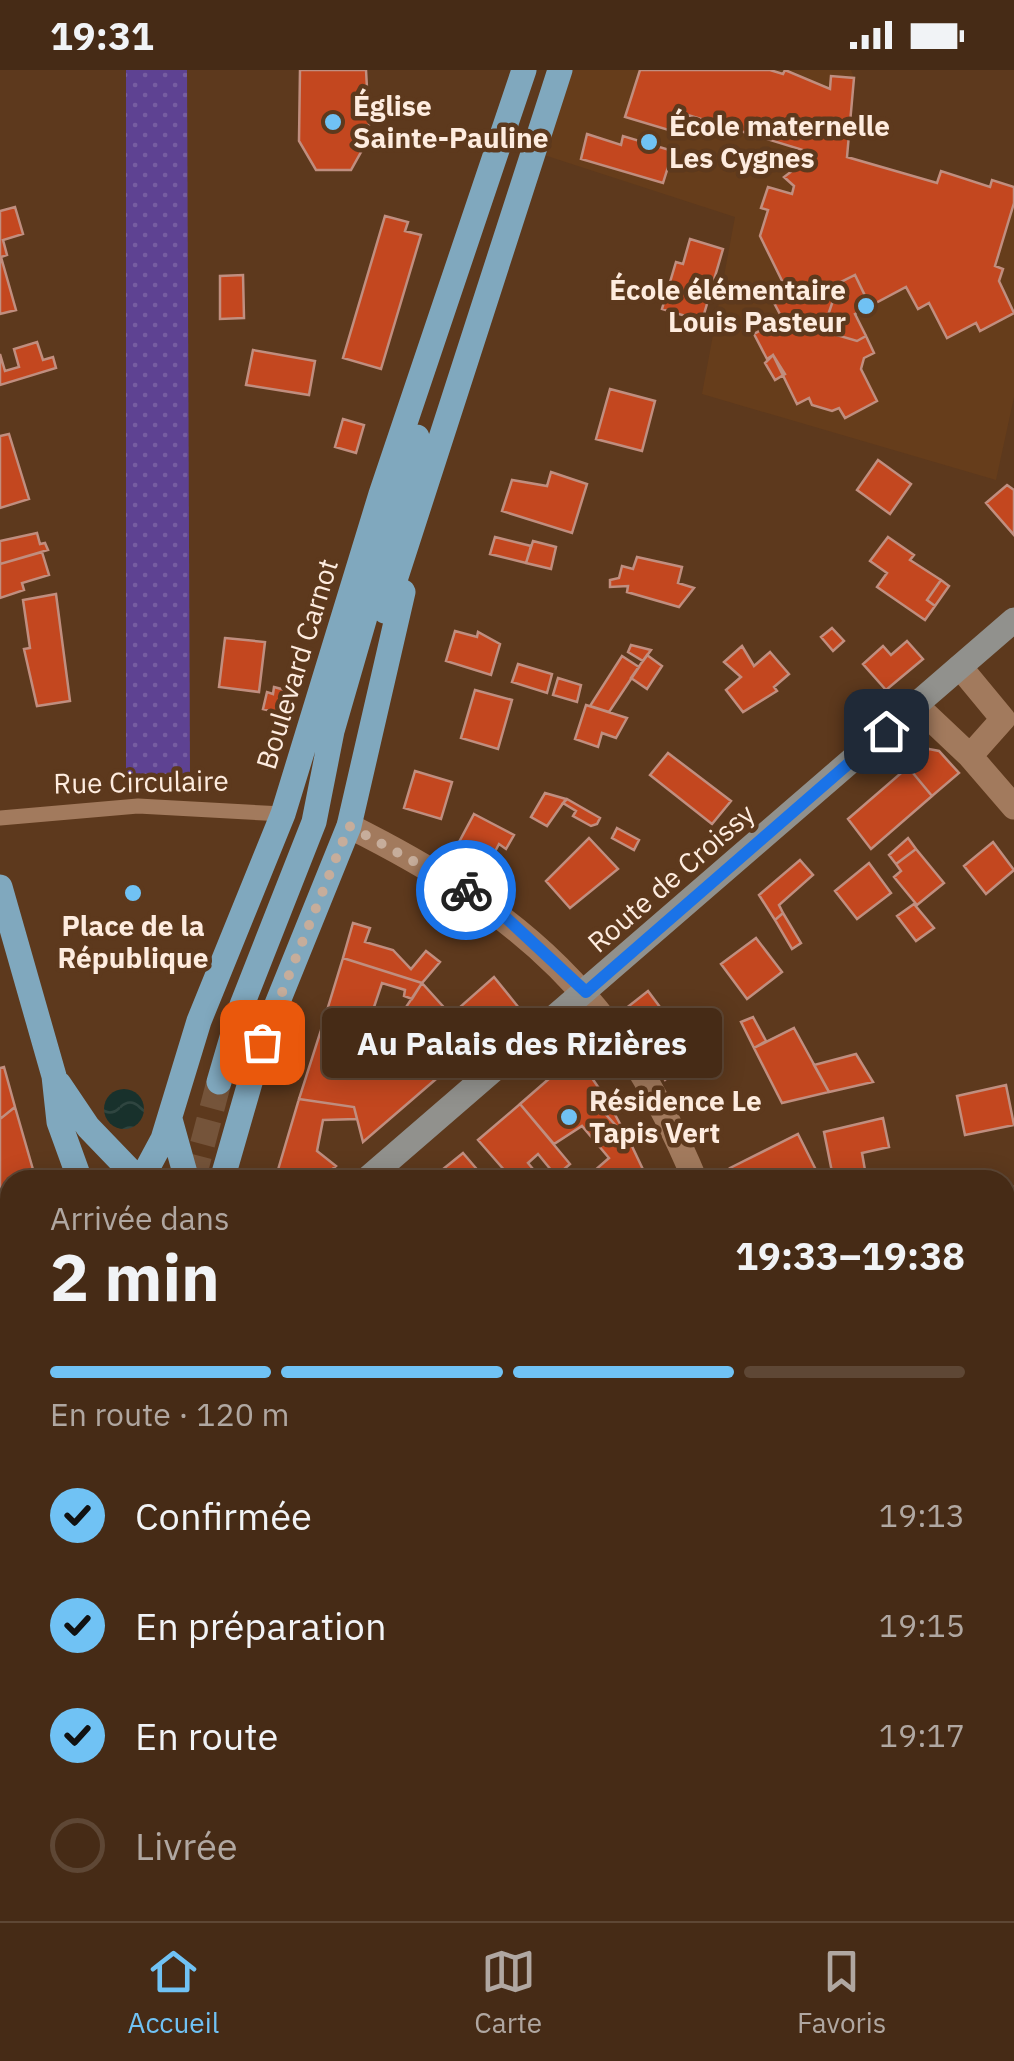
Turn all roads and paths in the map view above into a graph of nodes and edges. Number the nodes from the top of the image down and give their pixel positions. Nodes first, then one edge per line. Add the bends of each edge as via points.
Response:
1 (524, 70) edge
2 (560, 70) edge
3 (476, 224) junction
4 (430, 480) junction
5 (1014, 620) edge
6 (960, 667) junction
7 (346, 687) junction
8 (916, 705) junction
9 (1009, 719) edge
10 (305, 745) junction
11 (970, 756) junction
12 (326, 780) junction
13 (1014, 807) edge
14 (283, 814) junction
15 (0, 818) edge
16 (349, 826) junction
17 (0, 887) edge
18 (586, 992) junction
19 (54, 1076) junction
20 (218, 1082) tunnel mouth
21 (170, 1118) junction
22 (76, 1170) edge
23 (130, 1170) edge
24 (145, 1170) edge
25 (185, 1170) edge
26 (225, 1170) edge
27 (378, 1170) edge
28 (690, 1170) edge

1 - 3 main road, Boulevard Carnot
2 - 4 main road, Boulevard Carnot
3 - 7 main road, Boulevard Carnot
3 - 10 main road, Boulevard Carnot via 380,494
4 - 12 main road, Boulevard Carnot via 346,738
4 - 16 main road, Boulevard Carnot
5 - 6 main road, Route de Croissy
6 - 8 main road, Route de Croissy
6 - 9 street
7 - 10 lane
7 - 12 main road, Boulevard Carnot
8 - 11 street
8 - 18 main road, Route de Croissy
9 - 11 street
10 - 14 main road, Boulevard Carnot
11 - 13 street
12 - 20 main road, Boulevard Carnot
14 - 15 lane, Rue Circulaire via 138,806
14 - 21 main road, Boulevard Carnot via 206,1003
16 - 18 street via 502,914
16 - 26 main road, Boulevard Carnot via 267,1026
17 - 19 main road
18 - 27 main road, Route de Croissy
18 - 28 street via 655,1092
19 - 22 main road via 59,1122
19 - 23 main road via 88,1127
21 - 24 main road
21 - 25 main road

